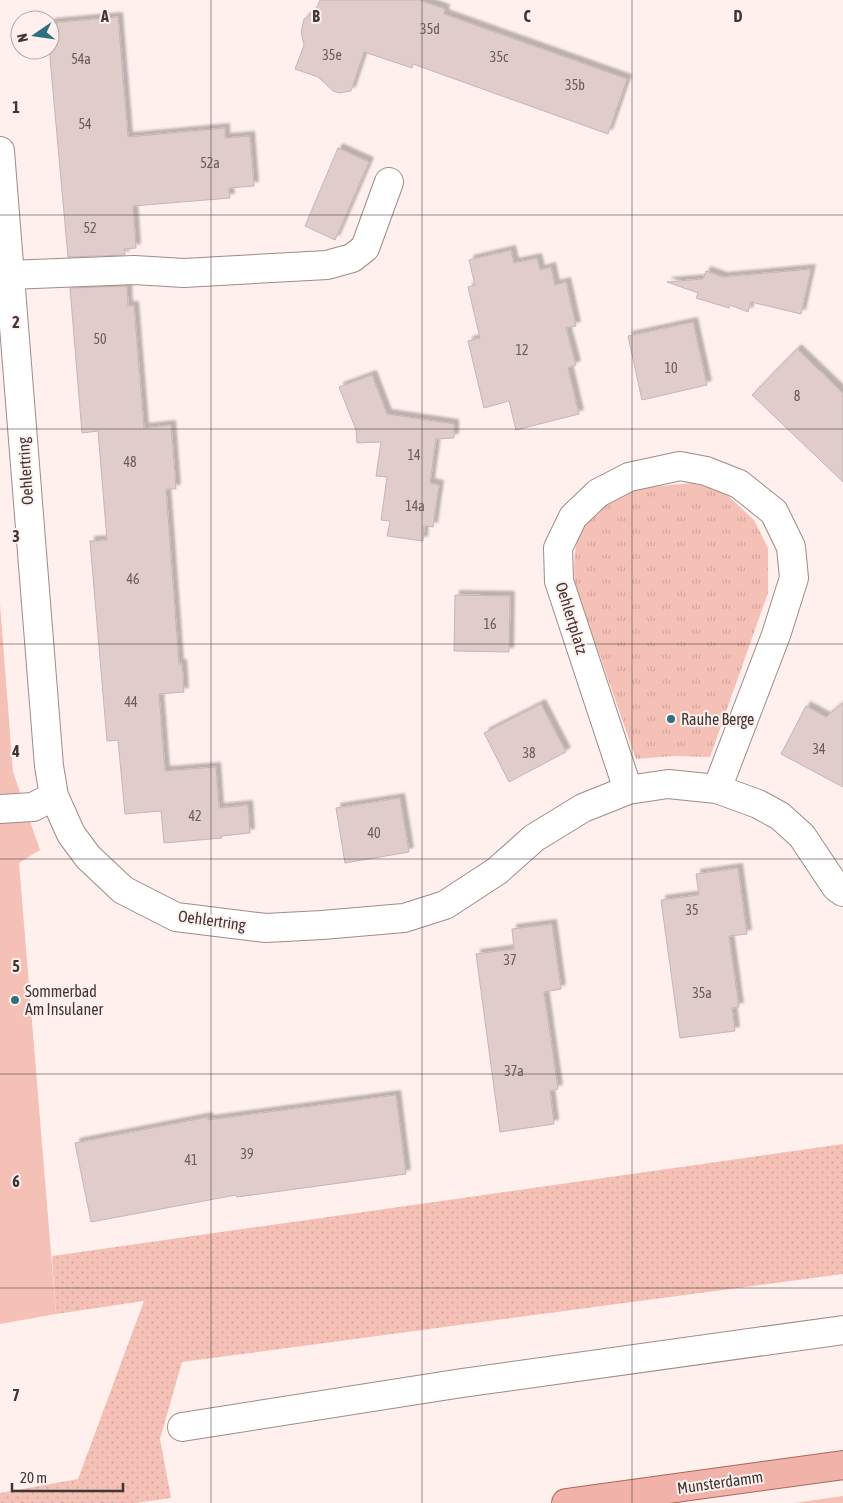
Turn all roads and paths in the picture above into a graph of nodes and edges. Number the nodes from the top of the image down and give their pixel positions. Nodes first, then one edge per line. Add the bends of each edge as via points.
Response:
1 (0, 151) edge
2 (389, 182) dead end
3 (9, 275) junction
4 (717, 789) junction
5 (628, 790) junction
6 (54, 796) junction
7 (0, 809) edge
8 (843, 892) edge
9 (843, 1330) edge
10 (182, 1427) dead end
11 (843, 1466) edge
12 (566, 1503) edge

1 - 3 street, Oehlertring
2 - 3 street via 365,248 352,258 327,265 184,273 134,270
3 - 6 street, Oehlertring via 46,740
4 - 5 street, Oehlertring via 668,784
4 - 5 street, Oehlertplatz via 776,635 794,578 791,547 774,512 739,484 706,471 680,466 629,477 598,493 573,517 558,548 559,581
4 - 8 street, Oehlertring via 780,816 802,836 836,887
5 - 6 street, Oehlertring via 583,808 534,838 497,871 445,905 404,918 266,928 176,917 123,890 88,857 71,834
6 - 7 street via 33,807
9 - 10 street via 462,1383
11 - 12 main road, Munsterdamm

